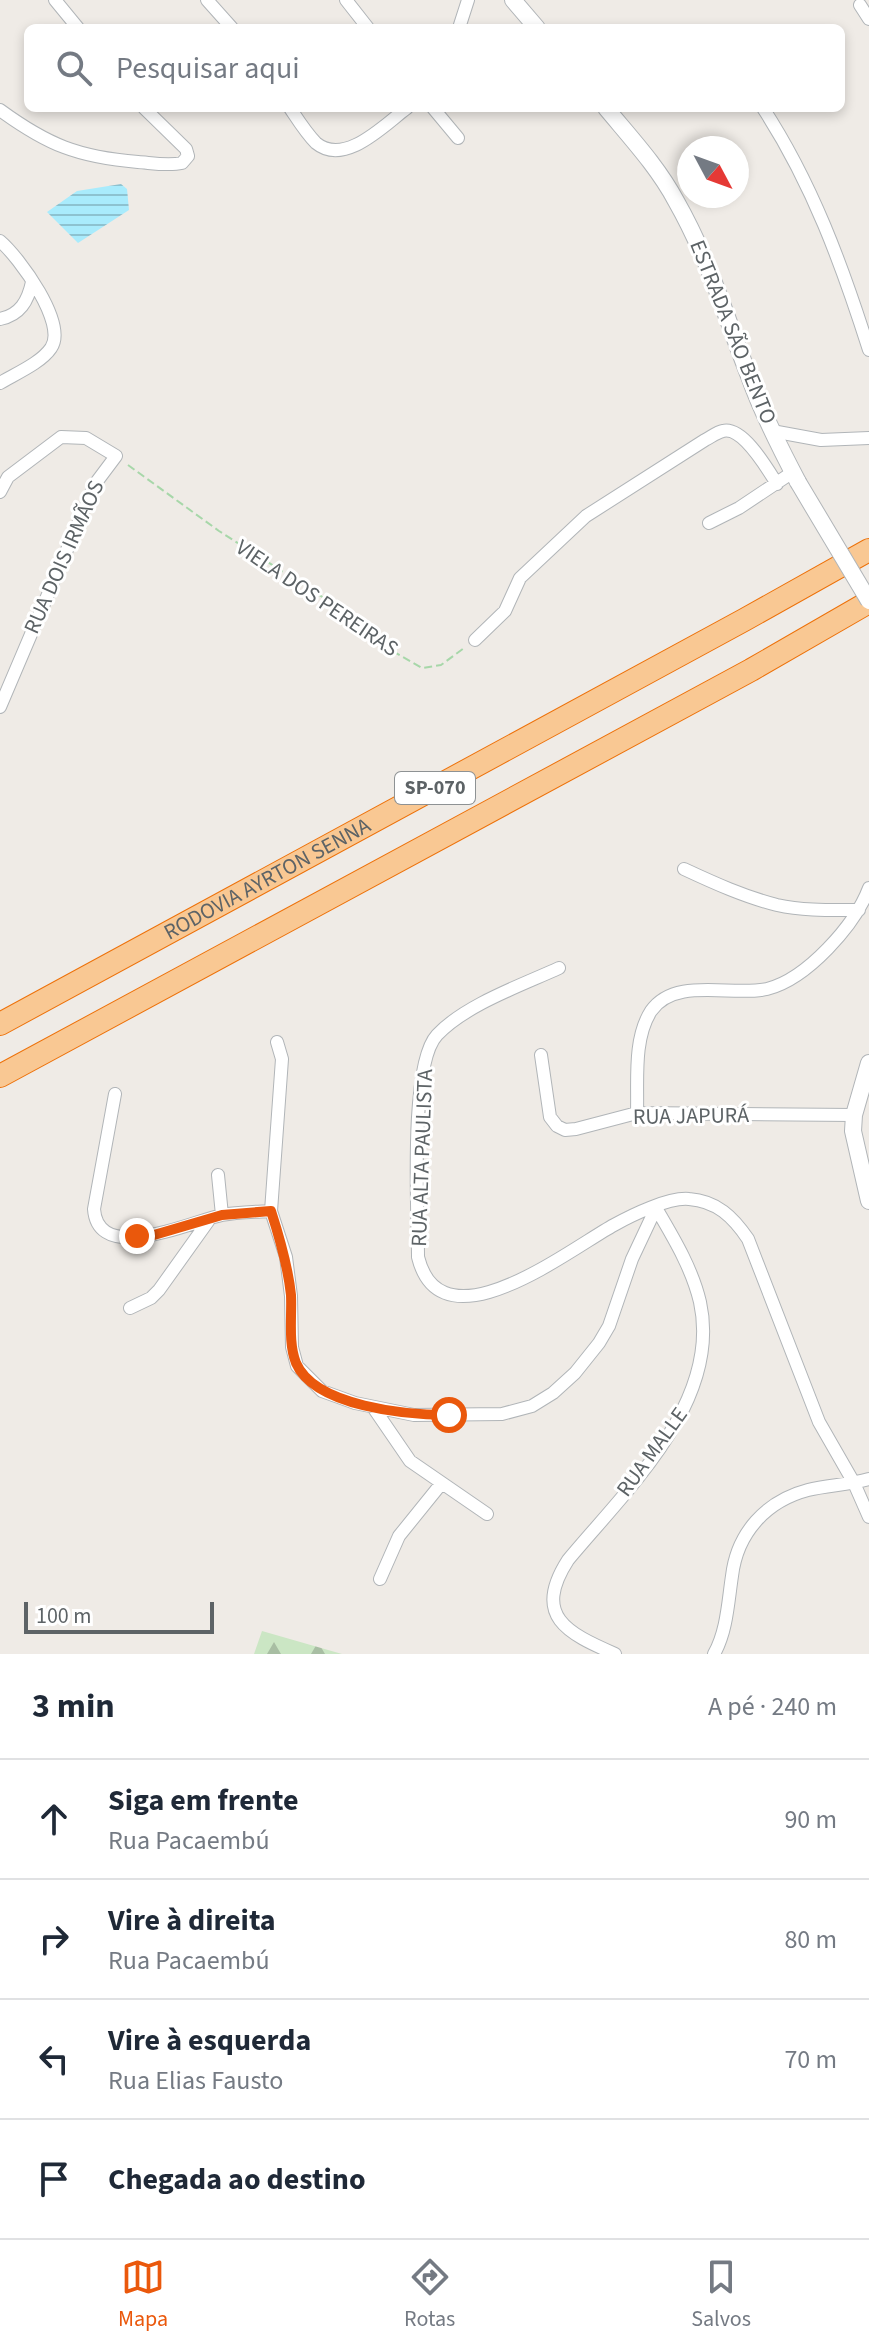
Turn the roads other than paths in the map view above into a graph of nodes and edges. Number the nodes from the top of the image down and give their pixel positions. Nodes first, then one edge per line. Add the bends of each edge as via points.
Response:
1 (55, 0) edge
2 (207, 0) edge
3 (346, 0) edge
4 (468, 0) edge
5 (513, 0) edge
6 (860, 5) dead end
7 (869, 19) edge
8 (75, 24) edge
9 (228, 24) edge
10 (365, 24) edge
11 (460, 24) edge
12 (534, 24) edge
13 (0, 110) edge
14 (148, 112) edge
15 (293, 112) edge
16 (401, 112) edge
17 (436, 112) edge
18 (609, 112) edge
19 (766, 112) edge
20 (458, 138) dead end
21 (0, 241) edge
22 (32, 282) junction
23 (0, 319) edge
24 (869, 350) edge
25 (0, 383) edge
26 (772, 431) junction
27 (869, 438) edge
28 (795, 477) junction
29 (777, 484) junction
30 (0, 492) edge
31 (709, 523) dead end
32 (869, 550) edge
33 (869, 602) edge
34 (475, 640) road end
35 (0, 707) edge
36 (684, 869) dead end
37 (869, 888) edge
38 (859, 910) junction
39 (559, 968) dead end
40 (0, 1024) edge
41 (277, 1042) dead end
42 (541, 1055) dead end
43 (869, 1063) edge
44 (0, 1076) edge
45 (115, 1094) dead end
46 (637, 1113) junction
47 (854, 1115) junction
48 (862, 1146) edge
49 (218, 1175) dead end
50 (869, 1201) edge
51 (656, 1208) junction
52 (271, 1211) junction
53 (222, 1215) junction
54 (209, 1220) junction
55 (130, 1308) dead end
56 (373, 1407) junction
57 (869, 1479) edge
58 (854, 1483) junction
59 (441, 1484) junction
60 (487, 1514) dead end
61 (869, 1517) edge
62 (380, 1579) dead end
63 (615, 1654) edge
64 (714, 1654) edge

1 - 8 street
2 - 9 street
3 - 10 street
4 - 11 street
5 - 12 street
6 - 7 street
13 - 14 street via 32,134 67,150 100,159 185,161 188,153
15 - 16 street via 316,142 336,152
17 - 20 street
18 - 26 street, ESTRADA SÃO BENTO via 674,196 693,232
19 - 24 street via 816,203
21 - 22 street
22 - 23 street via 24,305
22 - 25 street via 56,336 42,357
26 - 27 street via 821,440
26 - 28 street, ESTRADA SÃO BENTO
28 - 29 street
28 - 33 street, ESTRADA SÃO BENTO, bridge
29 - 31 street
29 - 34 street via 738,434 723,431 705,440 586,516 520,578 505,611
30 - 35 street, RUA DOIS IRMÃOS via 8,477 61,437 86,438 116,456 95,484
32 - 40 highway, RODOVIA AYRTON SENNA / SP-070
33 - 44 highway, RODOVIA AYRTON SENNA / SP-070
36 - 38 street via 780,905
37 - 38 street
38 - 46 street via 812,962 770,988 676,993 652,1009 640,1044
39 - 51 street, RUA ALTA PAULISTA via 463,1015 428,1048 418,1144 422,1272 440,1292 479,1294 536,1273 614,1225
41 - 52 street via 282,1059
42 - 46 street, RUA JAPURÁ via 546,1103 557,1126 576,1129
43 - 47 street
45 - 54 street via 94,1209 97,1226 113,1237 137,1236
46 - 47 street, RUA JAPURÁ
47 - 48 street
48 - 50 street
49 - 53 street
51 - 56 street via 609,1326 575,1373 553,1393 532,1406 502,1414 414,1415
51 - 58 street, RUA ALTA PAULISTA via 674,1199 690,1199 735,1219 748,1239 819,1422
51 - 63 street, RUA MALLE via 680,1248 700,1302 698,1371 671,1432 568,1560 553,1593 555,1611 572,1634
52 - 53 street
52 - 56 street via 286,1257 297,1366 322,1391
53 - 54 street
54 - 55 street via 159,1290
56 - 59 street via 410,1461
57 - 58 street
58 - 61 street, RUA ALTA PAULISTA
58 - 64 street via 785,1498 748,1529 738,1546 726,1619
59 - 60 street
59 - 62 street via 399,1536

